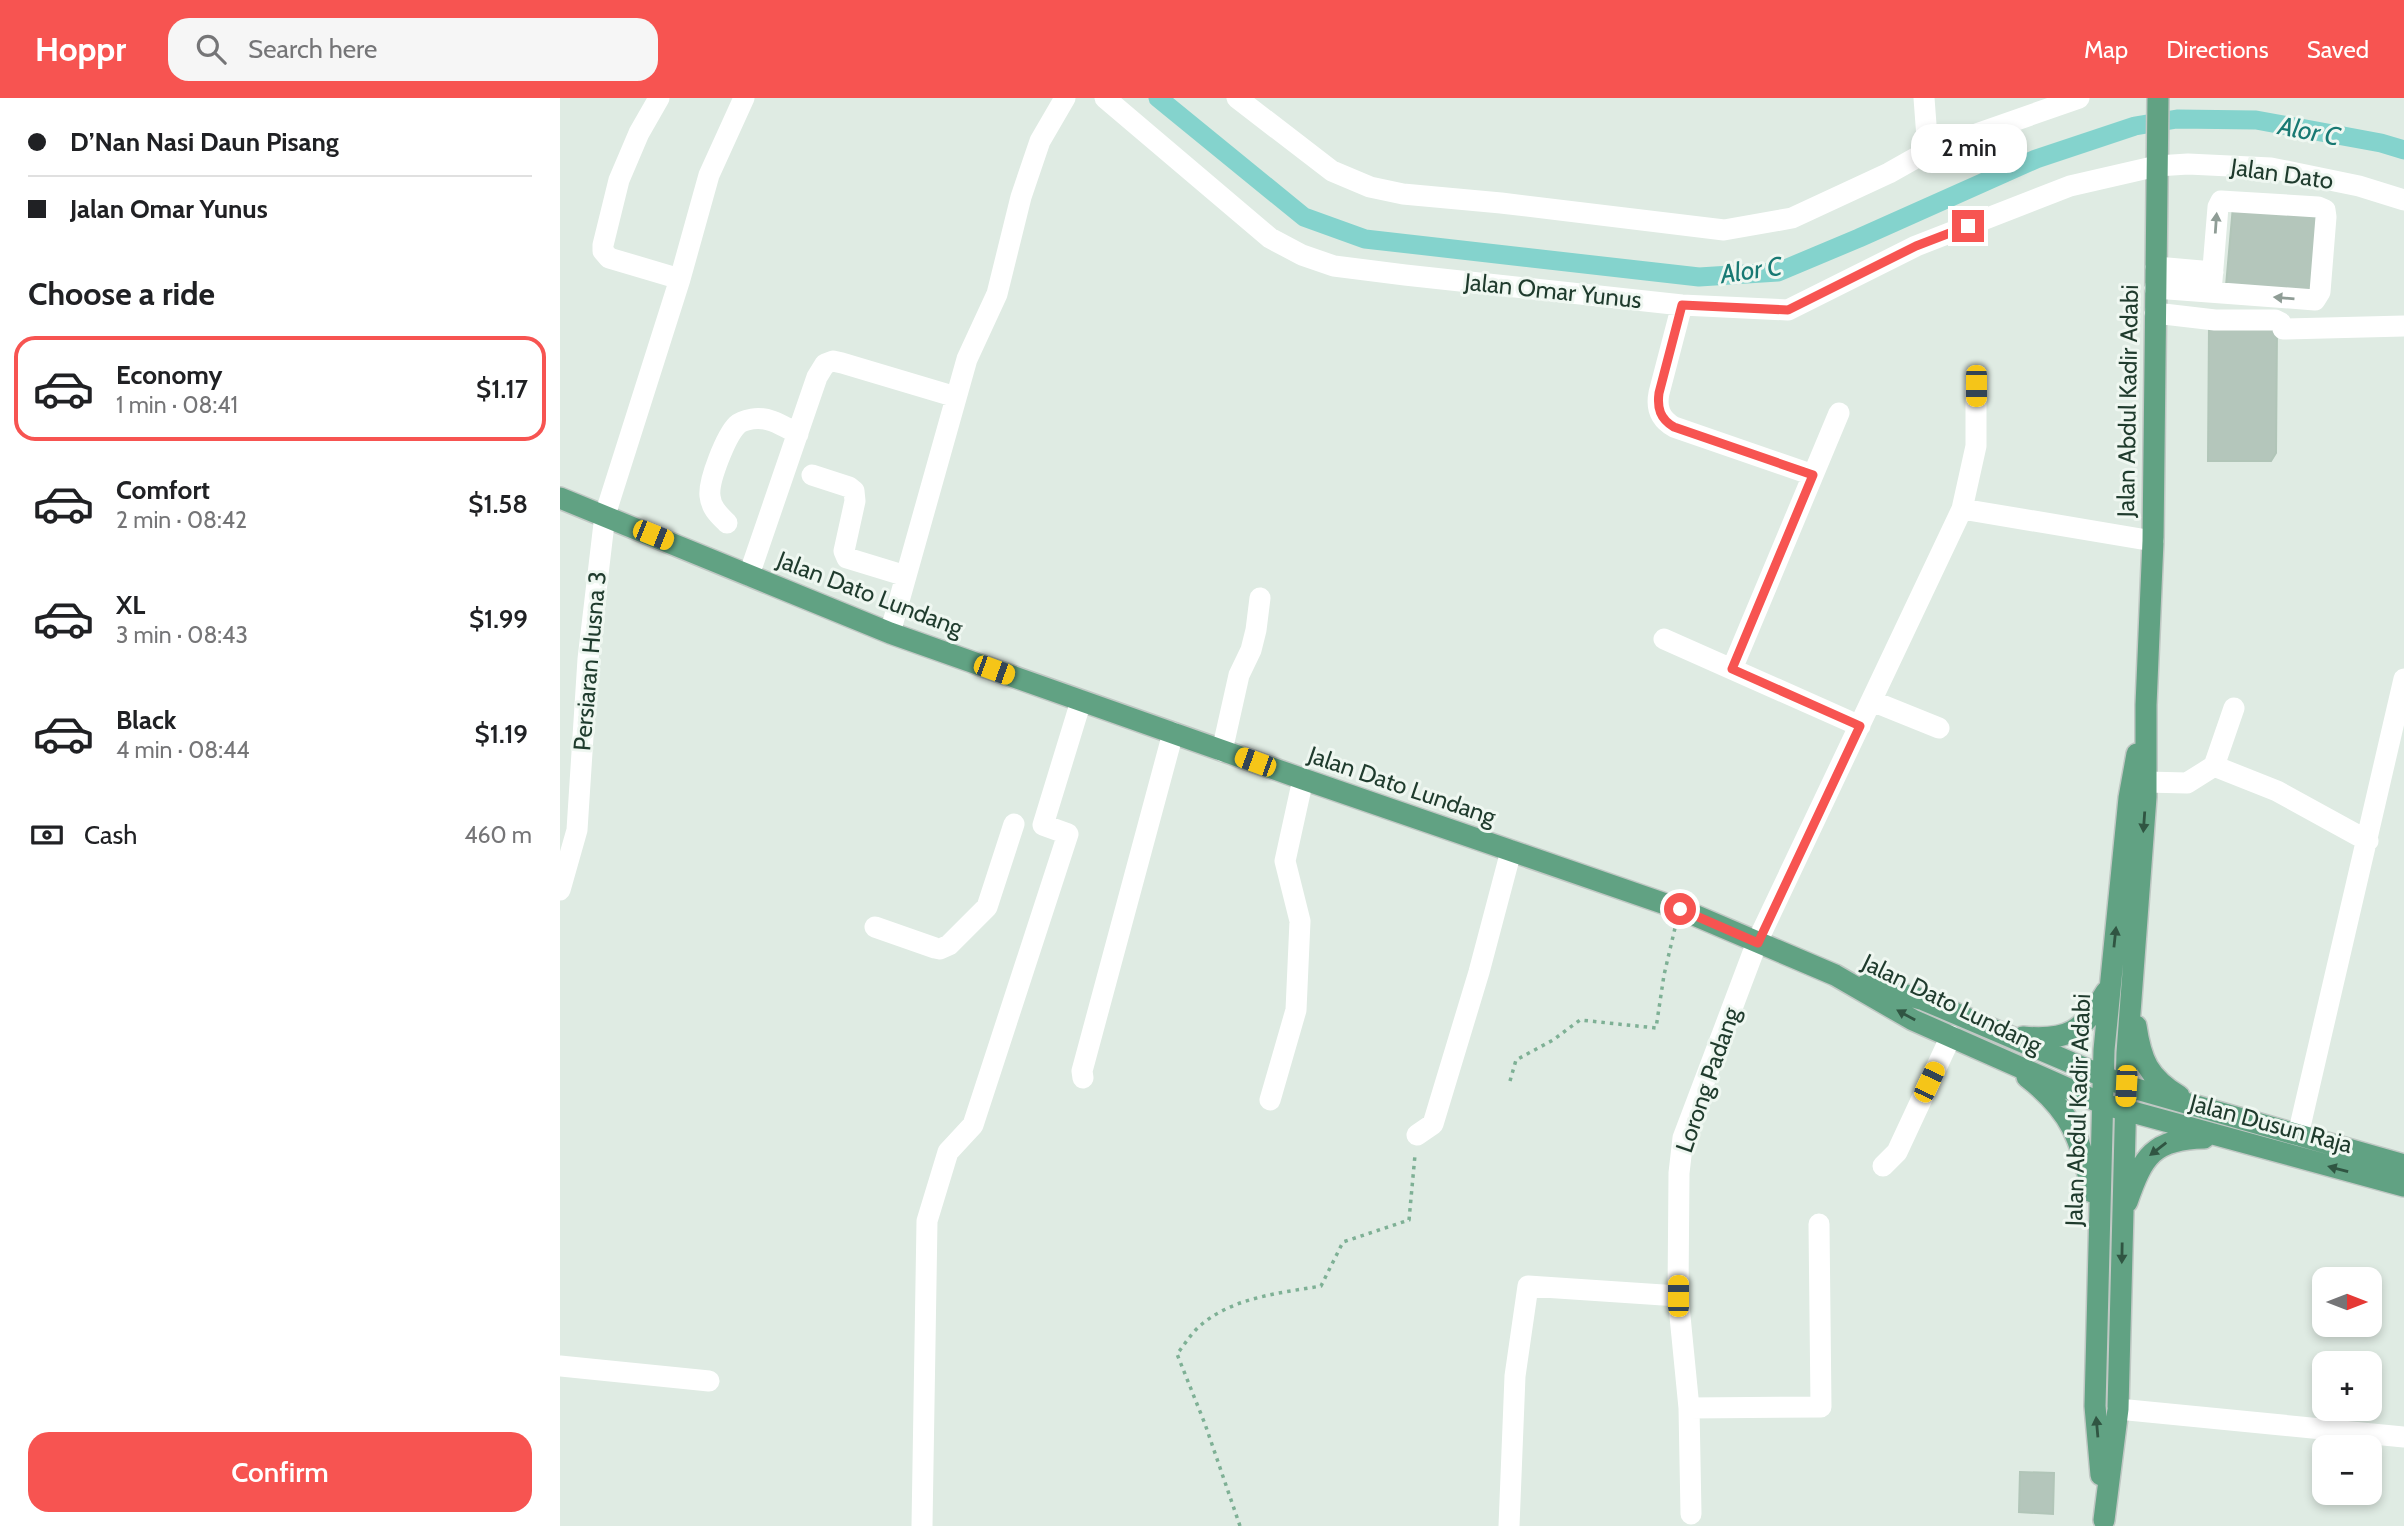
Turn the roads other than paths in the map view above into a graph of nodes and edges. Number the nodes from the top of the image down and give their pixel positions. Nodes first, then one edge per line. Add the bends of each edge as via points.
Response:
1 (659, 98) edge
2 (744, 98) edge
3 (1065, 98) edge
4 (1105, 98) edge
5 (1237, 98) edge
6 (1924, 98) edge
7 (2079, 98) edge
8 (2158, 98) edge
9 (1928, 151) junction
10 (2157, 156) junction
11 (2404, 200) edge
12 (2155, 278) junction
13 (680, 279) junction
14 (2212, 282) junction
15 (1682, 305) junction
16 (2155, 313) junction
17 (2404, 326) edge
18 (1976, 386) dead end
19 (956, 397) junction
20 (1839, 413) dead end
21 (797, 434) junction
22 (812, 475) dead end
23 (1813, 475) junction
24 (560, 498) edge
25 (1962, 509) junction
26 (605, 515) junction
27 (727, 523) dead end
28 (2152, 541) junction
29 (749, 575) junction
30 (906, 576) junction
31 (1260, 598) dead end
32 (890, 633) junction
33 (1664, 639) dead end
34 (1732, 669) junction
35 (2404, 679) edge
36 (1081, 701) junction
37 (1872, 701) junction
38 (2146, 705) junction
39 (2234, 708) dead end
40 (1860, 726) junction
41 (1939, 728) dead end
42 (1172, 733) junction
43 (1222, 751) junction
44 (2214, 766) junction
45 (1303, 779) junction
46 (2146, 782) junction
47 (1014, 824) dead end
48 (568, 829) edge
49 (2368, 841) junction
50 (1511, 851) junction
51 (560, 890) edge
52 (875, 927) dead end
53 (1758, 943) junction
54 (1835, 975) junction
55 (2110, 985) junction
56 (2132, 985) junction
57 (1951, 1036) junction
58 (2007, 1036) junction
59 (2008, 1062) junction
60 (1083, 1078) dead end
61 (2103, 1078) junction
62 (2126, 1086) junction
63 (1270, 1100) dead end
64 (2103, 1104) junction
65 (2196, 1106) junction
66 (2124, 1111) junction
67 (1417, 1135) road end
68 (2298, 1135) junction
69 (2224, 1138) junction
70 (2404, 1164) edge
71 (1883, 1166) dead end
72 (2404, 1186) edge
73 (2123, 1215) junction
74 (1819, 1224) dead end
75 (2099, 1228) junction
76 (1678, 1296) junction
77 (560, 1366) edge
78 (709, 1381) dead end
79 (1689, 1408) junction
80 (2118, 1409) junction
81 (2404, 1437) edge
82 (1691, 1514) dead end
83 (2104, 1523) edge
84 (922, 1526) edge
85 (1509, 1526) edge

1 - 13 street via 619,180 603,251 609,258
2 - 13 street, Persiaran Husna 3 via 709,175
3 - 19 street via 1032,163 997,294 967,359
4 - 15 street, Jalan Omar Yunus via 1270,238 1302,255 1334,266
5 - 9 street via 1332,171 1370,187 1724,230 1792,218
6 - 9 street
7 - 9 street
8 - 10 main road, Jalan Abdul Kadir Adabi
10 - 11 street, Jalan Dato via 2188,164 2271,168
10 - 12 main road, Jalan Abdul Kadir Adabi
10 - 15 street, Jalan Omar Yunus via 1916,246 1788,310
12 - 14 street
12 - 16 main road, Jalan Abdul Kadir Adabi
13 - 26 street, Persiaran Husna 3
14 -> 14 street via 2221,201 2325,210 2318,298
15 - 23 street via 1659,393 1657,405 1663,418 1674,427
16 - 17 street via 2275,320 2283,329
16 - 28 main road, Jalan Abdul Kadir Adabi
18 - 25 street, Lorong Padang via 1976,446
19 - 21 street via 833,361 825,364 817,377
19 - 30 street
20 - 23 street
21 - 27 street via 773,420 739,422 729,435 709,495 714,510
21 - 29 street
22 - 30 street via 854,491 844,551 847,558
23 - 34 street
24 - 26 main road, Jalan Dato Lundang
25 - 28 street
25 - 37 street, Lorong Padang
26 - 29 main road, Jalan Dato Lundang
26 - 48 street, Persiaran Husna 3
28 - 38 main road, Jalan Abdul Kadir Adabi
29 - 32 main road, Jalan Dato Lundang
30 - 32 street
31 - 43 street via 1256,630 1239,675
32 - 36 main road, Jalan Dato Lundang
33 - 34 street
34 - 40 street
35 - 49 street
36 - 42 main road, Jalan Dato Lundang
36 - 84 street via 1043,825 1068,834 973,1125 950,1148 928,1220
37 - 40 street, Lorong Padang
37 - 41 street
38 - 46 main road, Jalan Abdul Kadir Adabi
55 -> 38 main road, Jalan Abdul Kadir Adabi via 2129,798
39 - 44 street
40 - 53 street, Lorong Padang
42 - 43 main road, Jalan Dato Lundang
42 - 60 street
43 - 45 main road, Jalan Dato Lundang
44 - 46 street via 2187,783
44 - 49 street via 2277,791
45 - 50 main road, Jalan Dato Lundang
45 - 63 street via 1285,861 1300,921 1296,1010
46 -> 56 main road, Jalan Abdul Kadir Adabi
47 - 52 street via 987,907 949,945 935,948
48 - 51 street, Persiaran Husna 3
49 - 68 street
50 - 53 main road, Jalan Dato Lundang via 1680,909
50 - 67 street via 1433,1124
53 - 54 main road, Jalan Dato Lundang
53 - 76 street, Lorong Padang via 1683,1138
57 -> 54 main road, Jalan Dato Lundang via 1913,1020
54 - 58 main road, Jalan Dato Lundang via 1924,1000
55 - 58 main road via 2092,1015 2066,1035 2047,1039
55 - 61 main road, Jalan Abdul Kadir Adabi
56 - 62 main road, Jalan Abdul Kadir Adabi
56 - 65 main road via 2145,1064 2155,1078
57 - 59 main road, Jalan Dato Lundang
57 - 71 street via 1897,1152
58 - 61 main road, Jalan Dato Lundang
59 - 64 main road, Jalan Dato Lundang
59 - 75 main road via 2039,1086 2069,1120 2085,1160
61 - 62 main road, Jalan Dato Lundang
61 - 64 main road, Jalan Abdul Kadir Adabi
62 - 65 main road, Jalan Dusun Raja
62 - 66 main road, Jalan Abdul Kadir Adabi
64 - 66 main road, Jalan Dato Lundang
64 - 75 main road, Jalan Abdul Kadir Adabi
65 - 68 main road, Jalan Dusun Raja
66 - 69 main road, Jalan Dusun Raja
66 - 73 main road, Jalan Abdul Kadir Adabi
68 - 70 main road, Jalan Dusun Raja
72 -> 69 main road, Jalan Dusun Raja
69 -> 73 main road via 2167,1142 2151,1153
73 -> 80 main road, Jalan Abdul Kadir Adabi
74 - 79 street via 1821,1406
83 -> 75 main road, Jalan Abdul Kadir Adabi via 2095,1406
76 - 79 street, Lorong Padang
76 - 85 street via 1528,1286 1515,1376
77 - 78 street
79 - 82 street, Lorong Padang
80 - 81 street
80 - 83 main road, Jalan Abdul Kadir Adabi

